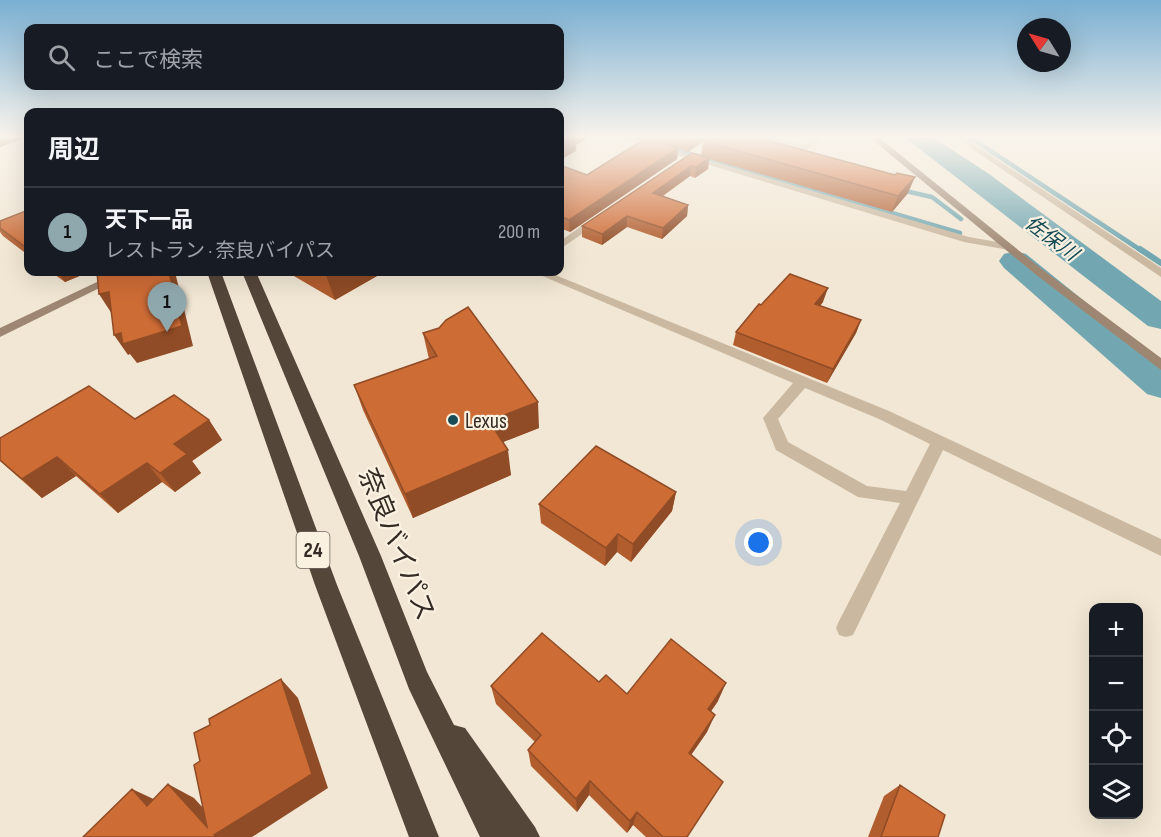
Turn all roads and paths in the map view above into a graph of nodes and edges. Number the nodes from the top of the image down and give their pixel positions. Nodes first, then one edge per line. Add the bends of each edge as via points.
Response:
1 (745, 175) edge
2 (920, 175) edge
3 (1015, 175) edge
4 (609, 212) edge
5 (564, 243) edge
6 (1009, 247) junction
7 (1161, 273) edge
8 (118, 276) edge
9 (215, 276) edge
10 (251, 276) edge
11 (549, 276) edge
12 (0, 333) edge
13 (1161, 365) edge
14 (802, 381) junction
15 (939, 442) junction
16 (911, 498) junction
17 (1161, 548) edge
18 (846, 628) dead end
19 (418, 680) junction
20 (422, 834) edge
21 (495, 837) edge
22 (525, 837) edge

1 - 6 street via 968,240
2 - 6 street
3 - 7 street
4 - 5 street
6 - 13 street
8 - 12 street
9 - 20 highway, 24 via 281,463
10 - 19 highway, 奈良バイパス / 24 via 370,556
11 - 14 street
14 - 15 street
14 - 16 street via 770,418 783,446 864,492
15 - 16 street
15 - 17 street
16 - 18 street
19 - 21 highway, 奈良バイパス / 24
19 - 22 highway

